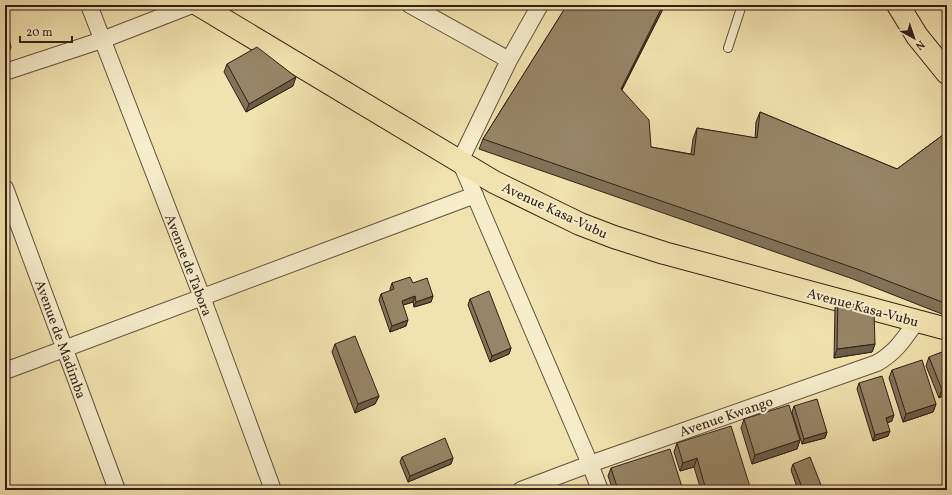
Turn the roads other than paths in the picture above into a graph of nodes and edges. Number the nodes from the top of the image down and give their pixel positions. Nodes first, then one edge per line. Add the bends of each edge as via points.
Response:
1 (89, 5) edge
2 (192, 5) edge
3 (199, 5) edge
4 (410, 5) edge
5 (540, 5) edge
6 (742, 5) edge
7 (898, 5) edge
8 (102, 40) junction
9 (728, 48) dead end
10 (509, 60) junction
11 (5, 72) edge
12 (947, 72) edge
13 (460, 161) junction
14 (5, 188) edge
15 (475, 195) junction
16 (202, 297) junction
17 (916, 322) junction
18 (947, 329) edge
19 (65, 348) junction
20 (5, 371) edge
21 (590, 464) junction
22 (116, 490) edge
23 (273, 490) edge
24 (521, 490) edge
25 (600, 490) edge

1 - 8 street, Avenue de Tabora
2 - 8 street
3 - 13 main road, Avenue Kasa-Vubu
4 - 10 street
5 - 10 street
6 - 9 lane
7 - 12 main road via 917,36
8 - 11 street
8 - 16 street, Avenue de Tabora
10 - 13 street
13 - 15 street
13 - 17 main road, Avenue Kasa-Vubu via 521,196 614,237
14 - 19 street, Avenue de Madimba
15 - 16 street
15 - 21 street
16 - 19 street
16 - 23 street, Avenue de Tabora
17 - 18 main road, Avenue Kasa-Vubu
17 - 21 street, Avenue Kwango via 898,347 877,363
19 - 20 street
19 - 22 street, Avenue de Madimba
21 - 24 street, Avenue Kwango
21 - 25 street

